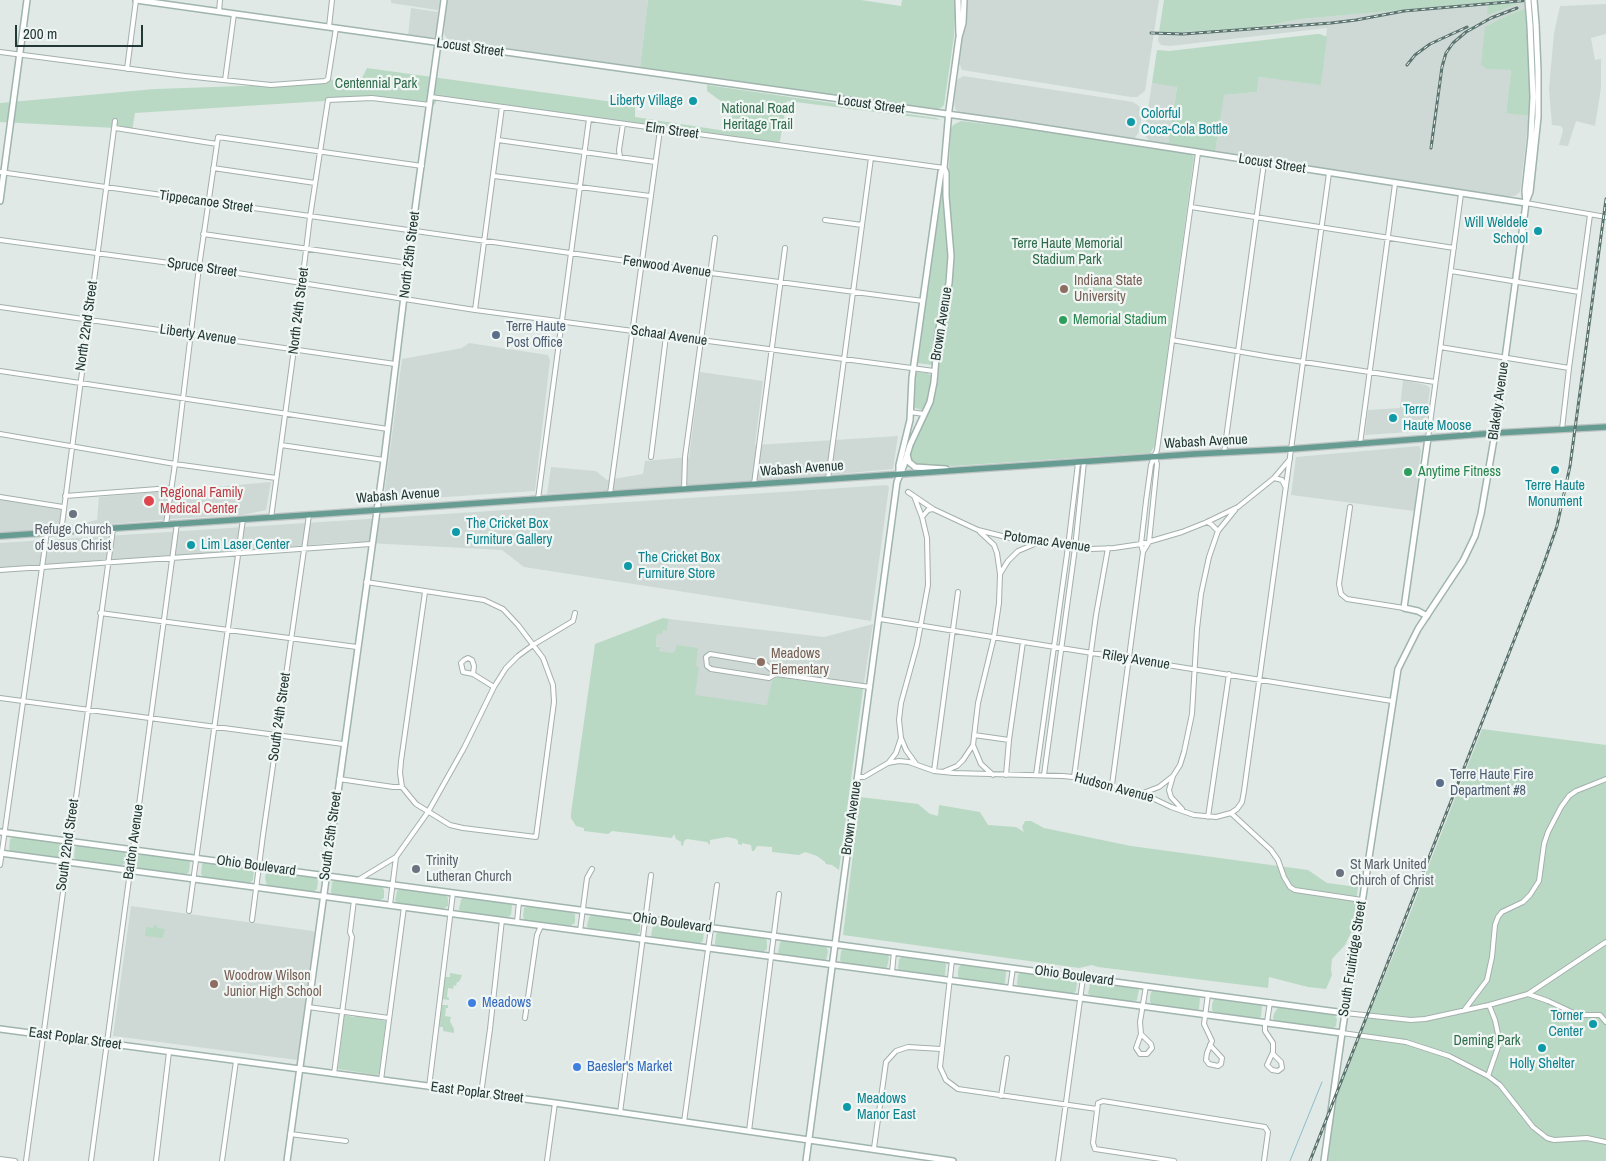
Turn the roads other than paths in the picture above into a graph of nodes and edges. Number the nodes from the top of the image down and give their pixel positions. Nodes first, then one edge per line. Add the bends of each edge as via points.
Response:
1 (27, 0) edge
2 (136, 0) edge
3 (220, 0) edge
4 (332, 0) edge
5 (444, 0) edge
6 (958, 0) edge
7 (964, 0) edge
8 (1528, 0) edge
9 (1534, 0) edge
10 (219, 12) junction
11 (234, 14) junction
12 (1533, 24) junction
13 (329, 27) junction
14 (336, 28) junction
15 (959, 36) junction
16 (439, 43) junction
17 (0, 52) edge
18 (20, 55) junction
19 (127, 69) junction
20 (225, 80) junction
21 (431, 97) junction
22 (430, 105) junction
23 (502, 107) junction
24 (948, 116) junction
25 (589, 120) junction
26 (115, 121) dead end
27 (623, 124) junction
28 (115, 128) junction
29 (660, 130) junction
30 (498, 140) junction
31 (217, 144) junction
32 (319, 150) junction
33 (585, 153) junction
34 (1198, 153) junction
35 (620, 157) junction
36 (871, 158) junction
37 (655, 162) junction
38 (1264, 163) junction
39 (422, 166) junction
40 (213, 168) junction
41 (944, 168) junction
42 (2, 173) edge
43 (1329, 173) junction
44 (494, 176) junction
45 (315, 183) junction
46 (1396, 184) junction
47 (581, 187) junction
48 (106, 188) junction
49 (1461, 194) junction
50 (650, 196) junction
51 (0, 200) edge
52 (208, 202) junction
53 (1526, 203) junction
54 (1191, 207) junction
55 (1590, 214) junction
56 (310, 217) junction
57 (1257, 217) junction
58 (1606, 217) edge
59 (826, 220) dead end
60 (862, 225) junction
61 (1322, 228) junction
62 (412, 231) junction
63 (203, 234) junction
64 (715, 238) dead end
65 (1388, 238) junction
66 (0, 240) edge
67 (485, 242) junction
68 (785, 248) dead end
69 (1454, 248) junction
70 (306, 249) junction
71 (571, 253) junction
72 (97, 254) junction
73 (408, 263) junction
74 (642, 263) junction
75 (198, 267) junction
76 (1451, 271) junction
77 (711, 273) junction
78 (1515, 280) junction
79 (780, 282) junction
80 (302, 284) junction
81 (854, 292) junction
82 (1579, 292) junction
83 (404, 299) junction
84 (923, 301) junction
85 (0, 307) edge
86 (475, 310) junction
87 (88, 319) junction
88 (562, 321) junction
89 (632, 331) junction
90 (191, 334) junction
91 (666, 336) junction
92 (702, 340) junction
93 (1172, 340) junction
94 (1440, 347) junction
95 (294, 349) junction
96 (772, 350) junction
97 (1238, 351) junction
98 (1505, 357) junction
99 (844, 359) junction
100 (1304, 361) junction
101 (395, 364) junction
102 (1569, 368) junction
103 (913, 369) junction
104 (0, 370) edge
105 (934, 371) junction
106 (1370, 371) junction
107 (1435, 382) junction
108 (80, 383) junction
109 (182, 399) junction
110 (910, 412) junction
111 (284, 414) junction
112 (924, 414) junction
113 (1606, 427) edge
114 (388, 429) junction
115 (1562, 429) junction
116 (1495, 433) junction
117 (0, 434) edge
118 (907, 434) junction
119 (914, 436) junction
120 (1428, 438) junction
121 (1360, 444) junction
122 (281, 445) junction
123 (72, 446) junction
124 (1292, 449) junction
125 (1224, 453) junction
126 (907, 454) junction
127 (651, 457) dead end
128 (1155, 457) junction
129 (1290, 459) junction
130 (384, 460) junction
131 (1081, 462) junction
132 (175, 464) junction
133 (955, 470) junction
134 (899, 474) junction
135 (276, 478) junction
136 (1274, 478) junction
137 (828, 479) junction
138 (754, 484) junction
139 (171, 488) junction
140 (684, 489) junction
141 (1286, 489) junction
142 (908, 492) dead end
143 (610, 494) junction
144 (65, 496) junction
145 (914, 496) junction
146 (0, 497) edge
147 (538, 499) junction
148 (1146, 501) junction
149 (1153, 501) junction
150 (63, 506) junction
151 (1238, 507) junction
152 (1350, 507) dead end
153 (932, 509) junction
154 (376, 510) junction
155 (309, 515) junction
156 (922, 517) junction
157 (271, 518) junction
158 (243, 519) junction
159 (1207, 522) junction
160 (178, 523) junction
161 (166, 524) junction
162 (113, 529) junction
163 (978, 530) junction
164 (1218, 531) junction
165 (47, 532) junction
166 (60, 532) junction
167 (0, 536) edge
168 (1149, 542) junction
169 (1038, 543) junction
170 (371, 544) junction
171 (1141, 544) junction
172 (1068, 547) junction
173 (304, 548) junction
174 (1075, 548) junction
175 (1108, 548) junction
176 (1143, 552) junction
177 (239, 553) junction
178 (173, 558) junction
179 (108, 563) junction
180 (42, 567) junction
181 (0, 570) edge
182 (1000, 574) junction
183 (366, 582) junction
184 (425, 592) junction
185 (958, 592) dead end
186 (1404, 608) junction
187 (100, 613) junction
188 (575, 613) dead end
189 (1427, 616) junction
190 (880, 619) junction
191 (164, 621) junction
192 (920, 626) junction
193 (228, 629) junction
194 (953, 631) junction
195 (994, 637) junction
196 (292, 638) junction
197 (1023, 642) junction
198 (533, 645) junction
199 (357, 647) junction
200 (1054, 647) junction
201 (1062, 648) junction
202 (1091, 653) junction
203 (1128, 658) junction
204 (1195, 669) junction
205 (473, 674) junction
206 (776, 674) junction
207 (1229, 674) junction
208 (1260, 679) junction
209 (494, 687) junction
210 (870, 687) junction
211 (0, 698) edge
212 (24, 701) junction
213 (1392, 701) junction
214 (87, 710) junction
215 (150, 718) junction
216 (215, 726) junction
217 (278, 735) junction
218 (974, 735) junction
219 (901, 738) junction
220 (1008, 740) junction
221 (344, 744) junction
222 (973, 745) junction
223 (888, 763) junction
224 (916, 764) junction
225 (934, 770) junction
226 (943, 772) junction
227 (993, 775) junction
228 (1006, 775) junction
229 (1036, 775) junction
230 (1044, 776) junction
231 (1173, 776) junction
232 (858, 777) junction
233 (1074, 777) junction
234 (339, 779) junction
235 (1606, 779) edge
236 (1112, 785) junction
237 (402, 787) junction
238 (1142, 793) junction
239 (1183, 811) junction
240 (428, 812) junction
241 (1231, 813) junction
242 (1208, 817) junction
243 (2, 832) edge
244 (69, 841) junction
245 (132, 849) junction
246 (1, 853) edge
247 (396, 857) junction
248 (196, 858) junction
249 (66, 862) junction
250 (0, 865) edge
251 (260, 866) junction
252 (592, 869) dead end
253 (130, 870) junction
254 (326, 875) junction
255 (652, 875) dead end
256 (193, 879) junction
257 (358, 880) junction
258 (392, 884) junction
259 (717, 885) dead end
260 (257, 887) junction
261 (453, 893) junction
262 (779, 894) dead end
263 (323, 896) junction
264 (354, 900) junction
265 (1362, 900) junction
266 (519, 902) junction
267 (390, 905) junction
268 (404, 907) junction
269 (582, 910) junction
270 (189, 911) dead end
271 (451, 912) junction
272 (647, 919) junction
273 (252, 920) dead end
274 (502, 920) junction
275 (517, 922) junction
276 (541, 926) junction
277 (710, 928) junction
278 (580, 931) junction
279 (774, 936) junction
280 (644, 940) junction
281 (1606, 942) edge
282 (835, 944) junction
283 (708, 948) junction
284 (894, 952) junction
285 (771, 956) junction
286 (952, 960) junction
287 (832, 964) junction
288 (1013, 968) junction
289 (892, 972) junction
290 (1083, 978) junction
291 (949, 980) junction
292 (1146, 986) junction
293 (1010, 988) junction
294 (1208, 994) junction
295 (1528, 994) junction
296 (1080, 998) junction
297 (1270, 1002) junction
298 (1489, 1005) junction
299 (1143, 1006) junction
300 (308, 1007) junction
301 (1465, 1009) junction
302 (341, 1011) junction
303 (1345, 1013) junction
304 (1205, 1014) junction
305 (390, 1018) junction
306 (525, 1018) dead end
307 (1266, 1022) junction
308 (1606, 1022) edge
309 (0, 1029) edge
310 (1342, 1033) junction
311 (1141, 1034) junction
312 (43, 1035) junction
313 (107, 1044) junction
314 (1210, 1046) junction
315 (941, 1049) junction
316 (169, 1052) junction
317 (1273, 1054) junction
318 (1007, 1058) dead end
319 (236, 1061) junction
320 (300, 1070) junction
321 (334, 1074) junction
322 (1488, 1076) junction
323 (381, 1080) junction
324 (429, 1087) junction
325 (481, 1094) junction
326 (1001, 1096) junction
327 (555, 1103) junction
328 (1067, 1104) junction
329 (1097, 1109) junction
330 (620, 1113) junction
331 (684, 1122) junction
332 (749, 1131) junction
333 (290, 1134) junction
334 (1606, 1138) edge
335 (346, 1140) dead end
336 (809, 1140) junction
337 (1600, 1140) junction
338 (1606, 1142) edge
339 (874, 1148) junction
340 (910, 1154) junction
341 (0, 1159) edge
342 (14, 1161) edge
343 (26, 1161) edge
344 (91, 1161) edge
345 (156, 1161) edge
346 (222, 1161) edge
347 (287, 1161) edge
348 (547, 1161) edge
349 (806, 1161) edge
350 (908, 1161) edge
351 (953, 1161) edge
352 (1058, 1161) edge
353 (1174, 1161) edge
354 (1264, 1161) edge
355 (1324, 1161) edge

1 - 18 street
2 - 10 street, Locust Street
2 - 19 street
3 - 10 street
4 - 13 street
5 - 16 street, North 25th Street
6 - 15 street
7 - 15 street
8 - 12 street, Blakely Avenue, bridge
9 - 12 street, Blakely Avenue, bridge
10 - 11 street, Locust Street
11 - 13 street, Locust Street
11 - 20 street
12 - 53 street, Blakely Avenue via 1538,117
13 - 14 street, Locust Street
14 - 16 street, Locust Street
14 - 20 street via 328,79 325,81 270,85
15 - 24 street, Brown Avenue
16 - 21 street, North 25th Street
16 - 24 street, Locust Street
17 - 18 street
18 - 19 street
18 - 42 street
19 - 20 street
21 - 22 street, North 25th Street
21 - 23 street, Elm Street
22 - 32 street, North 24th Street via 372,98 328,100
22 - 39 street, North 25th Street
23 - 25 street, Elm Street
23 - 30 street
24 - 34 street, Locust Street
24 - 41 street, Brown Avenue
25 - 27 street, Elm Street
25 - 33 street
26 - 28 street, North 22nd Street
27 - 29 street, Elm Street
27 - 35 street
28 - 31 street
28 - 48 street, North 22nd Street
29 - 36 street, Elm Street
29 - 37 street
30 - 33 street
30 - 44 street
31 - 32 street via 218,136
31 - 40 street
32 - 39 street
32 - 45 street, North 24th Street
33 - 35 street
33 - 47 street
34 - 38 street, Locust Street
34 - 54 street
35 - 37 street
36 - 41 street, Elm Street
36 - 60 street
37 - 50 street
38 - 43 street, Locust Street
38 - 57 street
39 - 62 street, North 25th Street
40 - 45 street
40 - 52 street
41 - 84 street, Brown Avenue
41 - 105 street, Brown Avenue via 951,256
42 - 48 street, Tippecanoe Street
42 - 51 street
43 - 46 street, Locust Street
43 - 61 street
44 - 47 street
44 - 67 street
45 - 56 street, North 24th Street
46 - 49 street, Locust Street
46 - 65 street
47 - 50 street
47 - 71 street
48 - 52 street, Tippecanoe Street
48 - 72 street, North 22nd Street
49 - 53 street, Locust Street
49 - 69 street
50 - 74 street
52 - 56 street, Tippecanoe Street
52 - 63 street
53 - 55 street, Locust Street
53 - 78 street, Blakely Avenue
54 - 57 street
54 - 93 street
55 - 58 street, Locust Street
55 - 82 street
56 - 62 street, Tippecanoe Street
56 - 70 street, North 24th Street
57 - 61 street
57 - 97 street
59 - 60 street
60 - 81 street
61 - 65 street
61 - 100 street
62 - 67 street, Fenwood Avenue
62 - 73 street, North 25th Street
63 - 70 street
63 - 75 street
64 - 77 street
65 - 69 street
65 - 106 street
66 - 72 street, Spruce Street
67 - 71 street, Fenwood Avenue
67 - 86 street
68 - 79 street
69 - 76 street
70 - 73 street
70 - 80 street, North 24th Street
71 - 74 street, Fenwood Avenue
71 - 88 street
72 - 75 street, Spruce Street
72 - 87 street, North 22nd Street
73 - 83 street, North 25th Street
74 - 77 street, Fenwood Avenue
74 - 89 street
75 - 80 street, Spruce Street
75 - 90 street
76 - 78 street
76 - 94 street
77 - 79 street, Fenwood Avenue
77 - 92 street
78 - 82 street
78 - 98 street, Blakely Avenue
79 - 81 street, Fenwood Avenue
79 - 96 street
80 - 83 street, Spruce Street
80 - 95 street, North 24th Street
81 - 84 street, Fenwood Avenue
81 - 99 street
82 - 102 street
83 - 86 street, Schaal Avenue
83 - 101 street, North 25th Street
84 - 103 street, Brown Avenue
85 - 87 street, Liberty Avenue
86 - 88 street, Schaal Avenue
87 - 90 street, Liberty Avenue
87 - 108 street, North 22nd Street
88 - 89 street, Schaal Avenue
88 - 147 street
89 - 91 street, Schaal Avenue
89 - 143 street
90 - 95 street, Liberty Avenue
90 - 109 street
91 - 92 street, Schaal Avenue
91 - 127 street
92 - 96 street, Schaal Avenue
92 - 140 street via 685,455
93 - 97 street
93 - 128 street
94 - 98 street
94 - 107 street
95 - 101 street, Liberty Avenue
95 - 111 street, North 24th Street
96 - 99 street, Schaal Avenue
96 - 138 street
97 - 100 street
97 - 125 street
98 - 102 street
98 - 116 street, Blakely Avenue
99 - 103 street, Schaal Avenue
99 - 137 street
100 - 106 street
100 - 124 street
101 - 114 street, North 25th Street
102 - 115 street
103 - 105 street, Schaal Avenue
103 - 110 street, Brown Avenue
104 - 108 street
105 - 112 street, Brown Avenue via 933,389
106 - 107 street
106 - 121 street
107 - 120 street
108 - 109 street
108 - 123 street, North 22nd Street
109 - 111 street
109 - 132 street
110 - 112 street
110 - 118 street, Brown Avenue
111 - 114 street
111 - 122 street, North 24th Street
112 - 119 street, Brown Avenue
113 - 115 main road, Wabash Avenue
114 - 130 street, North 25th Street
115 - 116 main road, Wabash Avenue
116 - 120 main road, Wabash Avenue
116 - 189 street, Blakely Avenue via 1475,536 1463,561
117 - 123 street
118 - 119 street
118 - 134 street, Brown Avenue via 898,466
119 - 126 street, Brown Avenue
120 - 121 main road, Wabash Avenue
120 - 186 street
121 - 124 main road, Wabash Avenue
122 - 130 street
122 - 135 street, North 24th Street
123 - 132 street
123 - 144 street, North 22nd Street
124 - 125 main road, Wabash Avenue
124 - 129 street
125 - 128 main road, Wabash Avenue
126 - 133 street via 915,467
126 - 134 street, Brown Avenue
128 - 131 main road, Wabash Avenue
128 - 148 street
128 - 149 street
129 - 136 street, Potomac Avenue
129 - 141 street
130 - 154 street, North 25th Street
131 - 133 main road, Wabash Avenue
131 - 172 street
131 - 174 street
132 - 135 street
132 - 139 street
133 - 134 main road, Wabash Avenue
134 - 137 main road, Wabash Avenue
134 - 190 street, Brown Avenue
135 - 157 street, North 24th Street
136 - 141 street via 1282,480
136 - 151 street, Potomac Avenue
137 - 138 main road, Wabash Avenue
138 - 140 main road, Wabash Avenue
139 - 144 street
139 - 161 street
140 - 143 main road, Wabash Avenue
141 - 208 street
142 - 145 street, Potomac Avenue
143 - 147 main road, Wabash Avenue
144 - 150 street, North 22nd Street
145 - 153 street, Potomac Avenue
145 - 156 street
146 - 150 street
147 - 154 main road, Wabash Avenue
148 - 149 street
148 - 171 street
149 - 168 street
150 - 166 street, North 22nd Street
151 - 159 street, Potomac Avenue
151 - 164 street
152 - 186 street via 1339,584 1341,594 1347,599
153 - 156 street
153 - 163 street, Potomac Avenue
154 - 155 main road, Wabash Avenue
154 - 170 street, South 25th Street
155 - 157 main road, Wabash Avenue
155 - 173 street, South 24th Street
156 - 192 street via 927,538 928,585
157 - 158 main road, Wabash Avenue
158 - 160 main road, Wabash Avenue
158 - 177 street
159 - 164 street
159 - 168 street, Potomac Avenue
160 - 161 main road, Wabash Avenue
160 - 178 street, Barton Avenue
161 - 162 main road, Wabash Avenue
162 - 166 main road, Wabash Avenue
162 - 179 street, South 22nd Street
163 - 169 street, Potomac Avenue
163 - 182 street via 994,545
164 - 204 street via 1201,594
165 - 166 main road, Wabash Avenue
165 - 167 main road, Wabash Avenue
165 - 180 street
168 - 171 street, Potomac Avenue
168 - 176 street
169 - 172 street, Potomac Avenue
169 - 182 street via 1018,551
170 - 173 street
170 - 183 street, South 25th Street
171 - 175 street, Potomac Avenue
171 - 176 street
172 - 174 street, Potomac Avenue
172 - 200 street
173 - 177 street
173 - 196 street, South 24th Street
174 - 175 street, Potomac Avenue
174 - 201 street
175 - 202 street
176 - 203 street
177 - 178 street
177 - 193 street
178 - 179 street
178 - 191 street, Barton Avenue
179 - 180 street
179 - 187 street, South 22nd Street
180 - 181 street
180 - 212 street
182 - 195 street
183 - 184 street
183 - 199 street, South 25th Street
184 - 198 street via 484,600 503,609
184 - 237 street via 401,761
185 - 194 street
186 - 189 street
187 - 191 street
187 - 214 street, South 22nd Street
188 - 198 street via 567,626
189 - 213 street, South Fruitridge Street via 1406,649 1398,669
190 - 192 street, Riley Avenue
190 - 210 street, Brown Avenue
191 - 193 street
191 - 215 street, Barton Avenue
192 - 194 street, Riley Avenue
192 - 219 street via 900,711
193 - 196 street
193 - 216 street
194 - 195 street, Riley Avenue
194 - 225 street
195 - 197 street, Riley Avenue
195 - 218 street
196 - 199 street
196 - 217 street, South 24th Street
197 - 200 street, Riley Avenue
197 - 220 street
198 - 209 street via 506,668
198 - 240 street via 548,671 554,702 536,837 450,825
199 - 221 street, South 25th Street
200 - 201 street, Riley Avenue
200 - 229 street
201 - 202 street, Riley Avenue
201 - 230 street
202 - 203 street, Riley Avenue
202 - 233 street
203 - 204 street, Riley Avenue
203 - 236 street
204 - 207 street, Riley Avenue
204 - 231 street via 1188,735 1180,765
205 - 205 street via 474,662 464,660 463,672
205 - 209 street
206 - 206 street via 764,662 710,654 706,657 707,666 711,669 770,678
206 - 210 street
207 - 208 street, Riley Avenue
207 - 242 street
208 - 213 street, Riley Avenue
208 - 241 street via 1242,802
209 - 240 street
210 - 232 street, Brown Avenue
211 - 212 street
212 - 214 street
212 - 243 street
213 - 265 street, South Fruitridge Street
214 - 215 street
214 - 244 street, South 22nd Street
215 - 216 street
215 - 245 street, Barton Avenue
216 - 217 street
216 - 248 street
217 - 221 street
217 - 251 street, South 24th Street
218 - 220 street
218 - 222 street
219 - 223 street
219 - 224 street
220 - 228 street
221 - 234 street, South 25th Street
222 - 226 street via 957,766
222 - 227 street via 981,764
223 - 224 street, Hudson Avenue
223 - 232 street, Hudson Avenue
224 - 225 street, Hudson Avenue
225 - 226 street, Hudson Avenue
226 - 227 street, Hudson Avenue
227 - 228 street, Hudson Avenue
228 - 229 street, Hudson Avenue
229 - 230 street, Hudson Avenue
230 - 233 street, Hudson Avenue
231 - 238 street via 1159,787
231 - 239 street via 1169,790
232 - 282 street, Brown Avenue
233 - 236 street, Hudson Avenue
234 - 237 street
234 - 254 street, South 25th Street
235 - 301 street via 1576,791 1561,807 1544,844 1539,881 1530,896 1506,909 1498,918 1486,980
236 - 238 street, Hudson Avenue
237 - 240 street via 416,804
238 - 239 street, Hudson Avenue
239 - 242 street, Hudson Avenue
240 - 247 street
241 - 242 street, Hudson Avenue
241 - 265 street via 1271,850 1290,887
243 - 244 street, Ohio Boulevard
243 - 246 street
244 - 245 street, Ohio Boulevard
244 - 249 street, South 22nd Street
245 - 248 street, Ohio Boulevard
245 - 253 street, Barton Avenue
246 - 249 street, Ohio Boulevard
246 - 250 street
247 - 257 street
247 - 258 street
248 - 251 street, Ohio Boulevard
248 - 256 street
249 - 253 street, Ohio Boulevard
249 - 312 street, South 22nd Street
251 - 254 street, Ohio Boulevard
251 - 260 street, South 24th Street
252 - 269 street via 587,878
253 - 256 street, Ohio Boulevard
253 - 313 street, Barton Avenue
254 - 257 street, Ohio Boulevard
254 - 263 street, South 25th Street
255 - 272 street
256 - 260 street, Ohio Boulevard
256 - 270 street
257 - 258 street, Ohio Boulevard
258 - 261 street, Ohio Boulevard
258 - 267 street
259 - 277 street
260 - 263 street, Ohio Boulevard
260 - 273 street, South 24th Street
261 - 266 street, Ohio Boulevard
261 - 271 street
262 - 279 street
263 - 264 street, Ohio Boulevard
263 - 300 street, South 25th Street
264 - 267 street, Ohio Boulevard
264 - 302 street
265 - 303 street, South Fruitridge Street
266 - 269 street, Ohio Boulevard
266 - 275 street
267 - 268 street, Ohio Boulevard
268 - 271 street, Ohio Boulevard
268 - 305 street
269 - 272 street, Ohio Boulevard
269 - 278 street
271 - 274 street, Ohio Boulevard
271 - 324 street
272 - 277 street, Ohio Boulevard
272 - 280 street
274 - 275 street, Ohio Boulevard
274 - 325 street
275 - 276 street, Ohio Boulevard
276 - 278 street, Ohio Boulevard
276 - 306 street
277 - 279 street, Ohio Boulevard
277 - 283 street
278 - 280 street, Ohio Boulevard
279 - 282 street, Ohio Boulevard
279 - 285 street
280 - 283 street, Ohio Boulevard
280 - 330 street
281 - 295 street
282 - 284 street, Ohio Boulevard
282 - 287 street, Brown Avenue
283 - 285 street, Ohio Boulevard
283 - 331 street
284 - 286 street, Ohio Boulevard
284 - 289 street
285 - 287 street, Ohio Boulevard
285 - 332 street
286 - 288 street, Ohio Boulevard
286 - 291 street
287 - 289 street, Ohio Boulevard
287 - 336 street, Brown Avenue
288 - 290 street, Ohio Boulevard
288 - 293 street
289 - 291 street, Ohio Boulevard
290 - 292 street, Ohio Boulevard
290 - 296 street
291 - 293 street, Ohio Boulevard
291 - 315 street
292 - 294 street, Ohio Boulevard
292 - 299 street
293 - 296 street, Ohio Boulevard
294 - 297 street, Ohio Boulevard
294 - 304 street
295 - 298 street
295 - 308 street via 1578,1016 1600,1015
296 - 299 street, Ohio Boulevard
296 - 328 street
297 - 303 street, Ohio Boulevard
297 - 307 street
298 - 301 street
298 - 322 street via 1495,1020 1498,1047
299 - 304 street, Ohio Boulevard
299 - 311 street
300 - 302 street
300 - 320 street, South 25th Street
301 - 303 street via 1411,1020
302 - 305 street
302 - 321 street
303 - 310 street, South Fruitridge Street
304 - 307 street, Ohio Boulevard
304 - 314 street via 1204,1024 1212,1041
305 - 323 street
307 - 310 street, Ohio Boulevard
307 - 317 street via 1265,1030 1273,1043
309 - 312 street, East Poplar Street
310 - 322 street via 1422,1046
310 - 355 street, South Fruitridge Street
311 - 311 street via 1136,1048 1140,1054 1147,1054 1151,1044
312 - 313 street, East Poplar Street
312 - 343 street, South 22nd Street
313 - 316 street, East Poplar Street
313 - 344 street, Barton Avenue
314 - 314 street via 1207,1063 1218,1066 1222,1058
315 - 326 street via 940,1067 946,1080 958,1089
315 - 339 street via 908,1047 896,1051 886,1062
316 - 319 street, East Poplar Street
316 - 345 street
317 - 317 street via 1267,1064 1278,1071 1282,1068 1281,1062
318 - 326 street
319 - 320 street, East Poplar Street
319 - 346 street
320 - 321 street, East Poplar Street
320 - 333 street, South 25th Street
321 - 323 street, East Poplar Street
322 - 337 street via 1508,1094 1540,1134 1554,1140
323 - 324 street, East Poplar Street
324 - 325 street, East Poplar Street
325 - 327 street, East Poplar Street
326 - 328 street
327 - 330 street, East Poplar Street
327 - 348 street
328 - 329 street
328 - 352 street
329 - 353 street via 1092,1143 1095,1149
329 - 354 street via 1098,1103 1103,1102 1265,1127 1268,1132
330 - 331 street, East Poplar Street
331 - 332 street, East Poplar Street
332 - 336 street, East Poplar Street
333 - 335 street
333 - 347 street, South 25th Street
334 - 337 street
336 - 339 street, East Poplar Street
336 - 349 street, Brown Avenue
337 - 338 street
339 - 340 street, East Poplar Street
340 - 350 street
340 - 351 street, East Poplar Street
341 - 342 street

